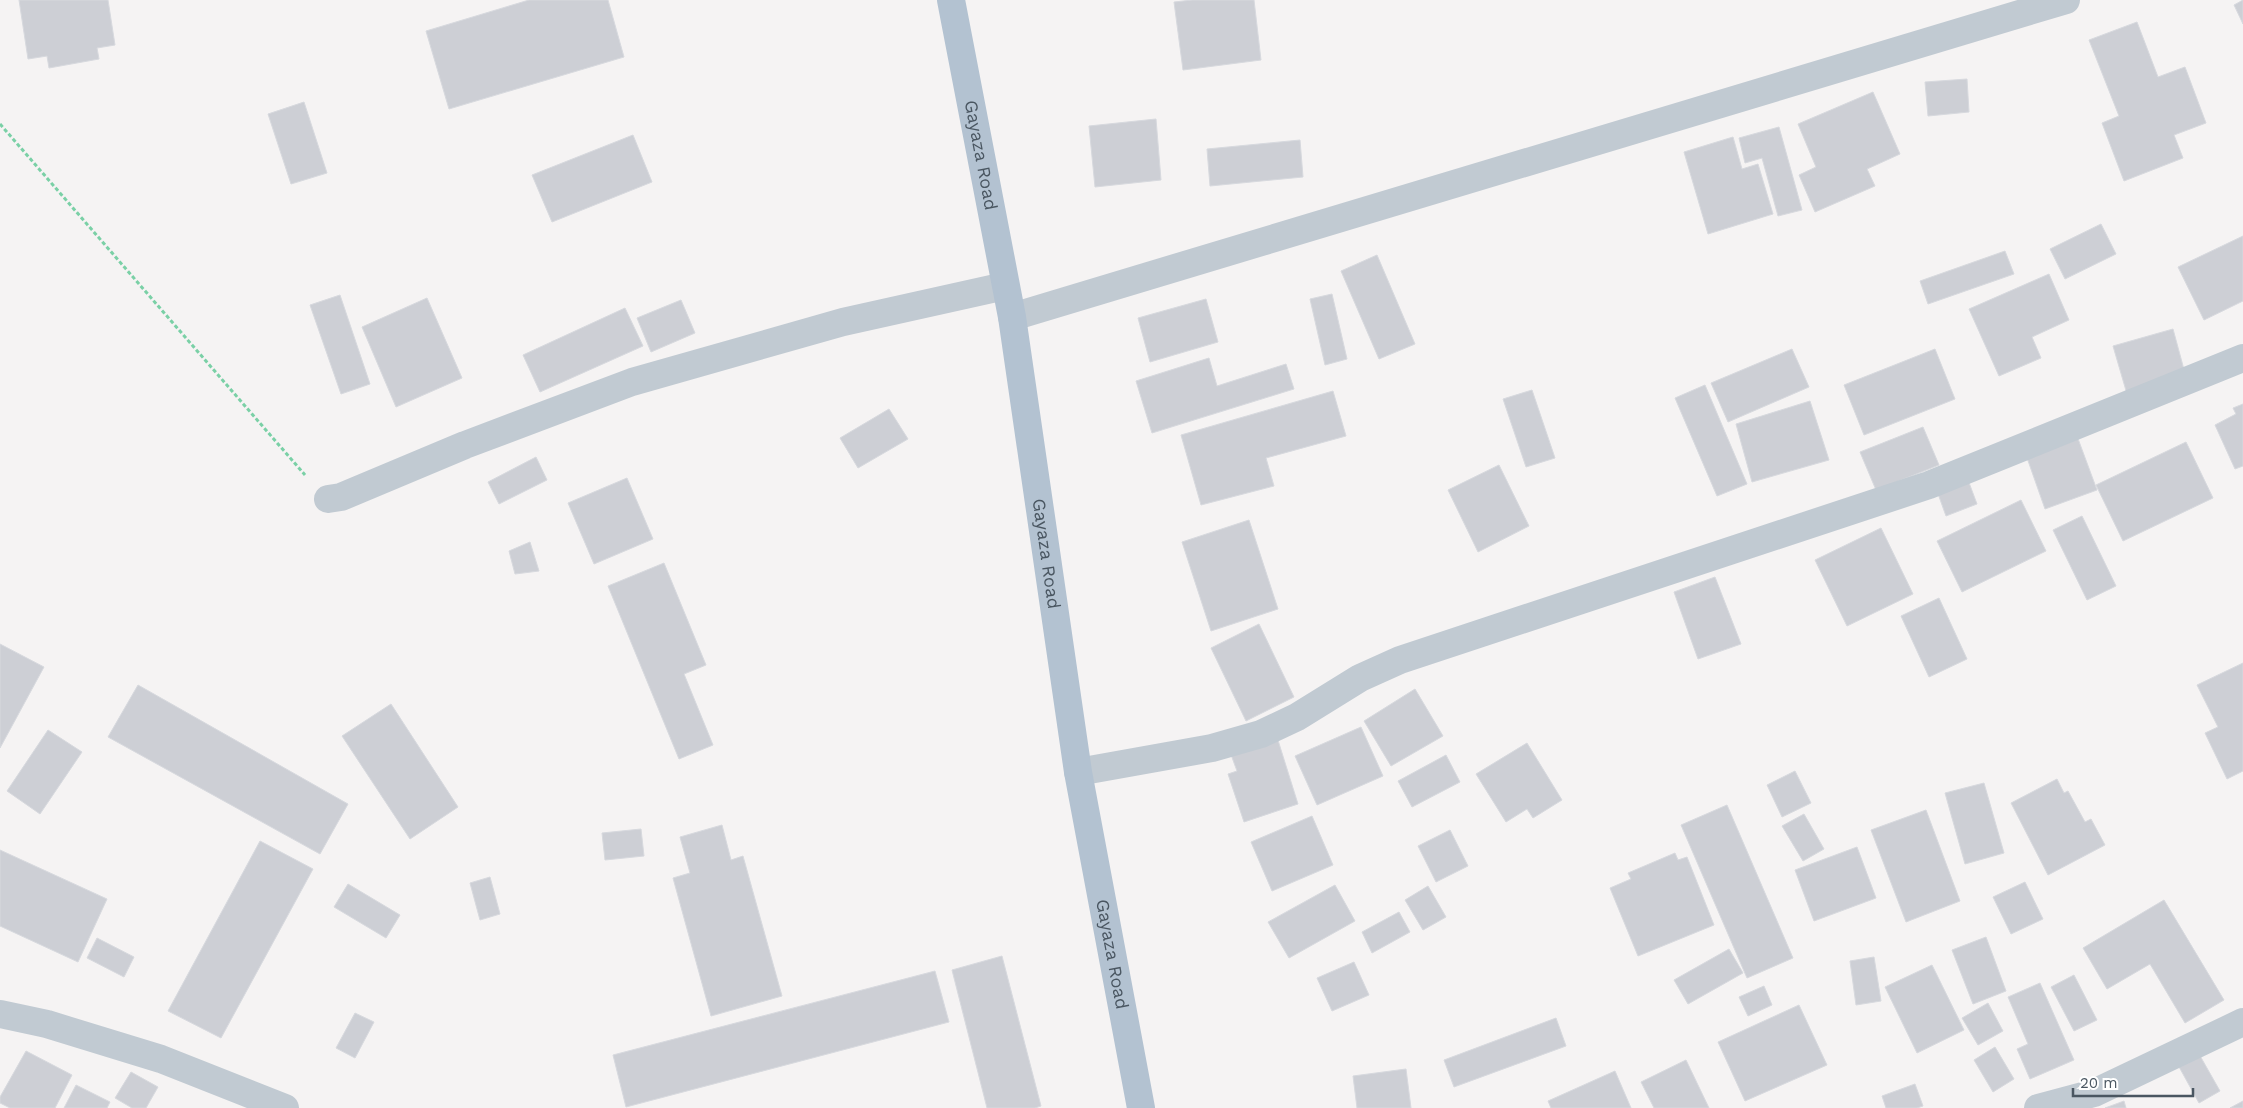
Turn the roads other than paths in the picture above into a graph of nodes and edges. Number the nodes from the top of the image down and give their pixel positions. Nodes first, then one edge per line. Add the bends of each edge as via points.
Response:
1 (951, 0) edge
2 (2066, 0) edge
3 (1005, 286) junction
4 (1012, 316) junction
5 (2243, 358) edge
6 (328, 498) road end
7 (1078, 772) junction
8 (0, 1014) edge
9 (2243, 1022) edge
10 (283, 1108) edge
11 (1141, 1108) edge
12 (2038, 1108) edge

1 - 3 main road, Gayaza Road
2 - 4 street
3 - 4 main road, Gayaza Road
3 - 6 street via 843,322 632,382 465,445 341,497
4 - 7 main road, Gayaza Road
5 - 7 street via 1929,485 1400,660 1360,678 1297,717 1261,734 1212,748
7 - 11 main road, Gayaza Road
8 - 10 street via 47,1024 161,1059
9 - 12 street via 2094,1093

